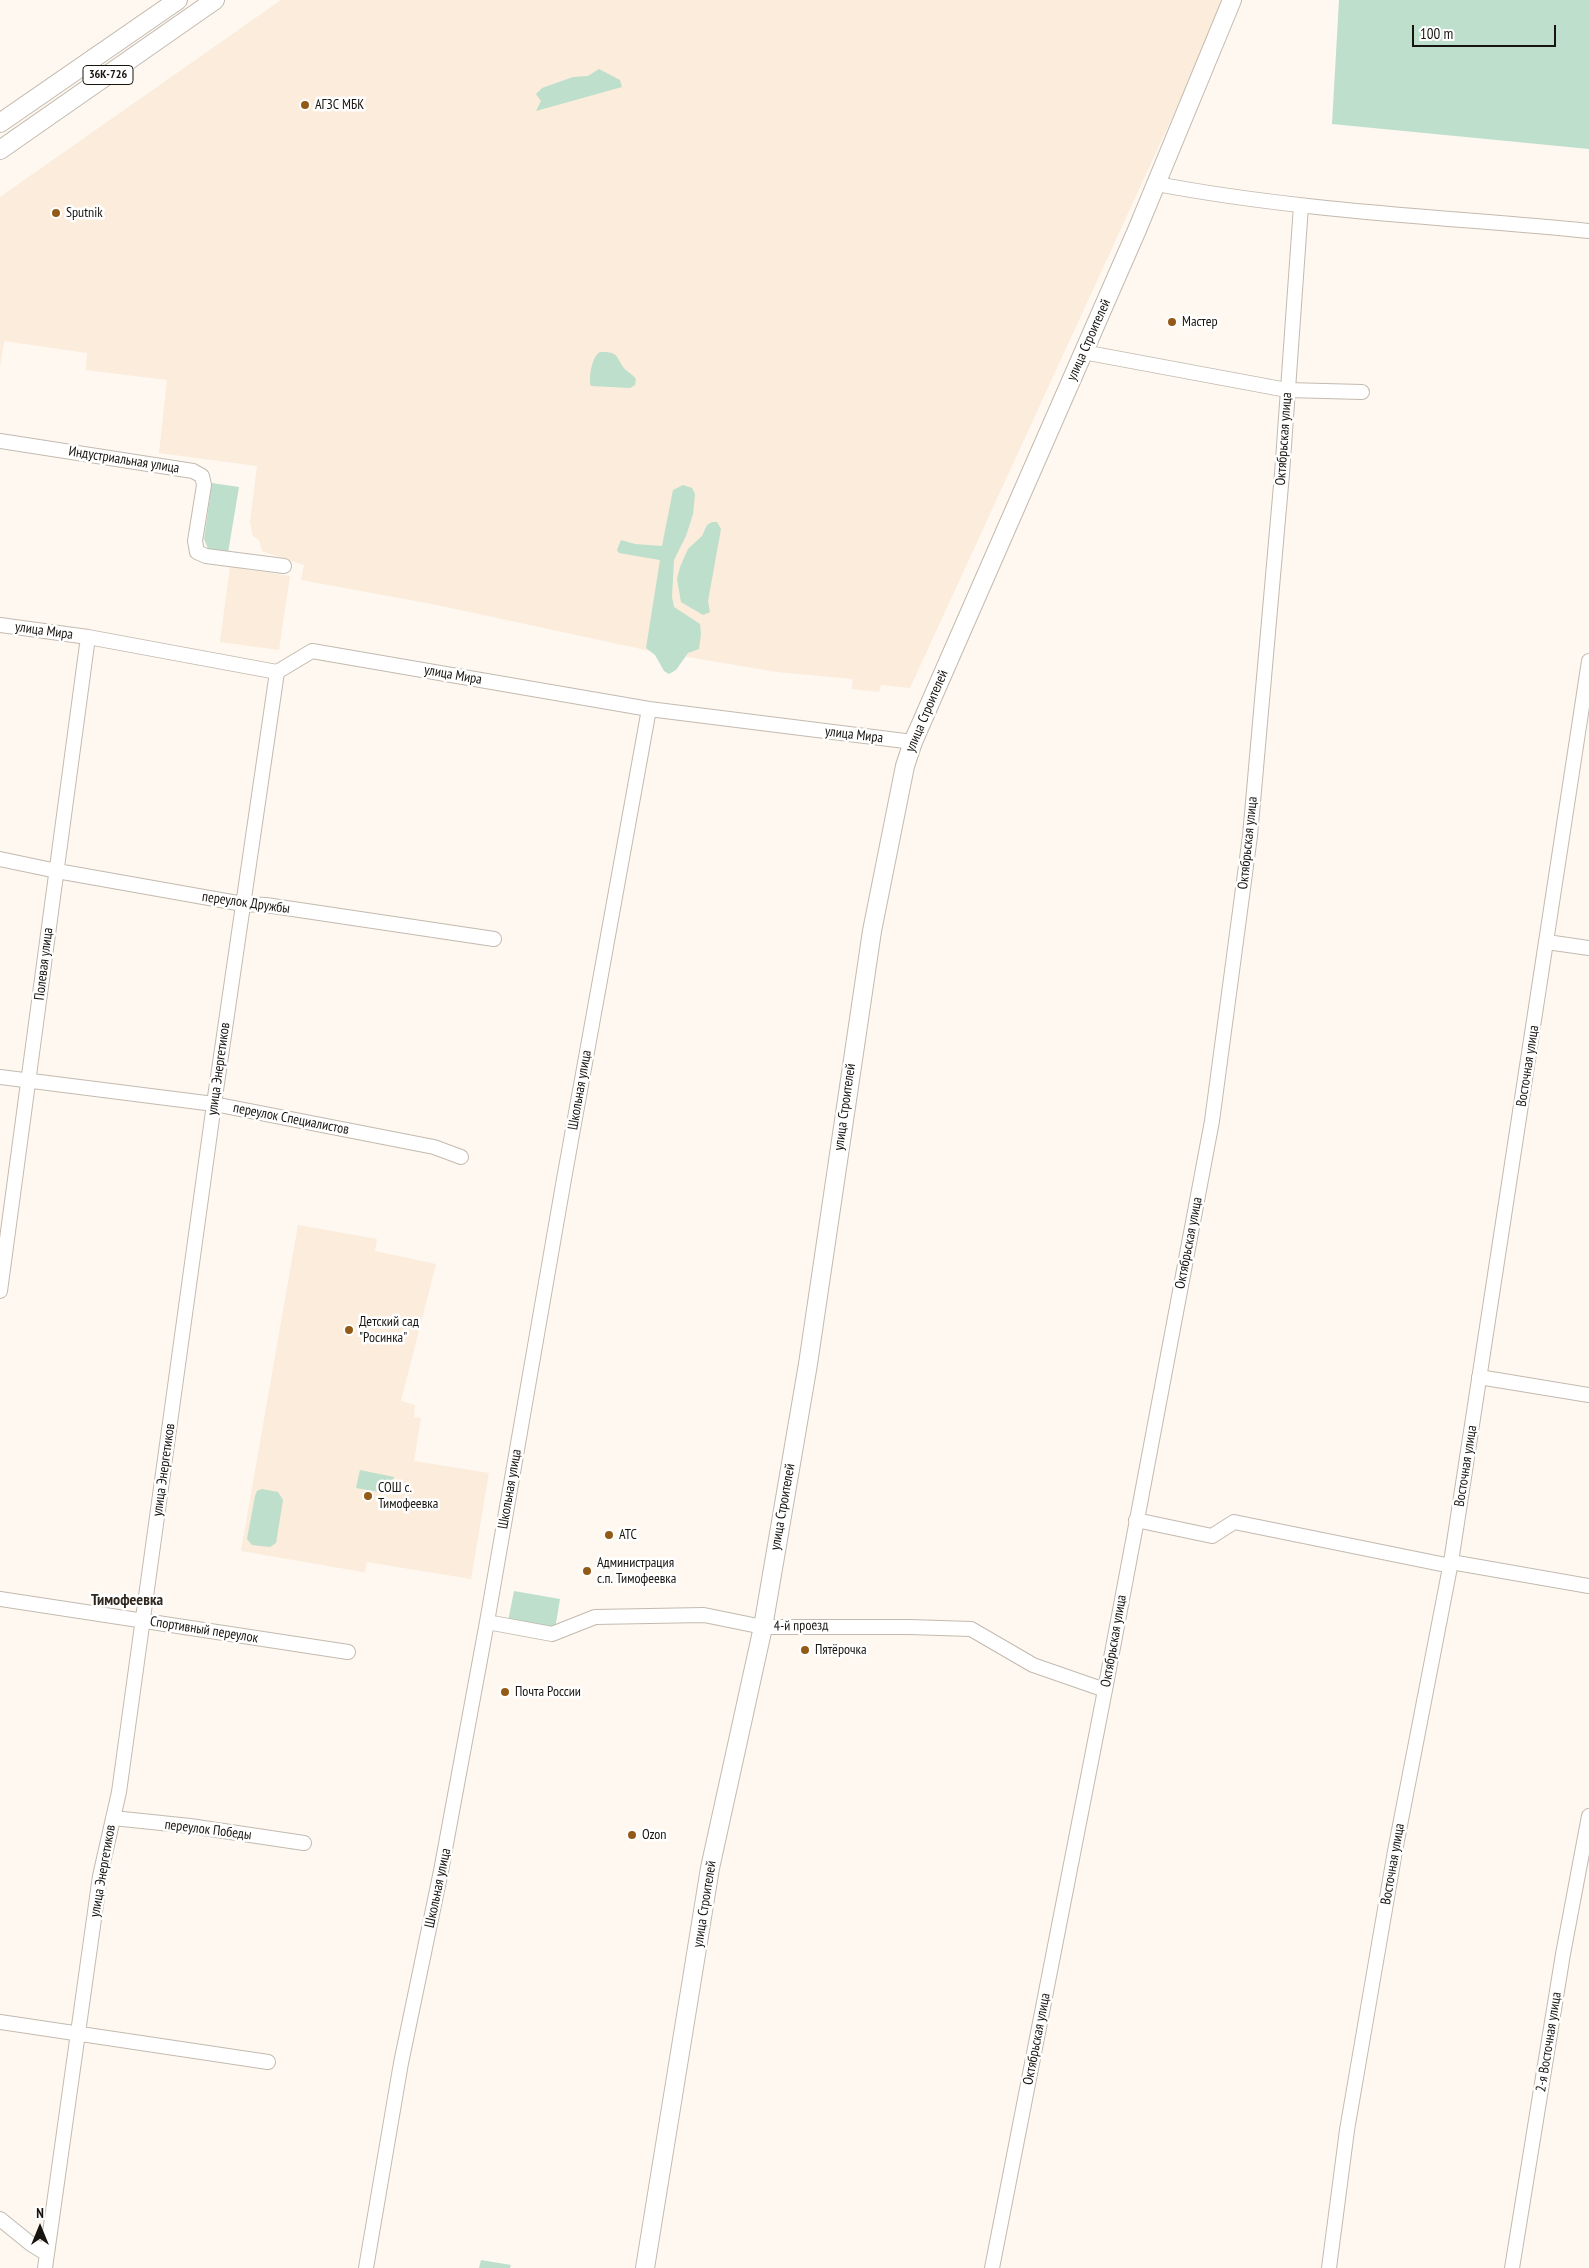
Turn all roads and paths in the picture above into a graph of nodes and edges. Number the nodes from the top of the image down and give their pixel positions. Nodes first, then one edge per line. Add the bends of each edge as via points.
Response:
1 (178, 0) edge
2 (215, 0) edge
3 (1232, 0) edge
4 (0, 123) edge
5 (0, 150) edge
6 (1157, 184) junction
7 (1301, 206) junction
8 (1589, 231) edge
9 (1083, 352) junction
10 (1287, 390) junction
11 (1362, 392) dead end
12 (0, 440) edge
13 (284, 566) dead end
14 (0, 625) edge
15 (88, 637) junction
16 (1589, 661) edge
17 (277, 672) junction
18 (649, 709) junction
19 (913, 742) junction
20 (0, 859) edge
21 (56, 872) junction
22 (243, 904) junction
23 (494, 939) dead end
24 (1547, 942) junction
25 (1589, 948) edge
26 (0, 1077) edge
27 (29, 1082) junction
28 (214, 1104) junction
29 (461, 1157) dead end
30 (0, 1291) edge
31 (1479, 1377) junction
32 (1589, 1395) edge
33 (1136, 1520) junction
34 (1451, 1564) junction
35 (1589, 1586) edge
36 (0, 1599) edge
37 (143, 1620) junction
38 (488, 1622) junction
39 (763, 1627) junction
40 (348, 1652) dead end
41 (1105, 1690) junction
42 (1589, 1816) edge
43 (113, 1818) junction
44 (304, 1843) dead end
45 (0, 2022) edge
46 (78, 2032) junction
47 (268, 2062) dead end
48 (0, 2219) edge
49 (48, 2254) junction
50 (45, 2268) edge
51 (366, 2268) edge
52 (645, 2268) edge
53 (992, 2268) edge
54 (1329, 2268) edge
55 (1512, 2268) edge

1 - 4 main road, 36К-726
2 - 5 main road, 36К-726
3 - 6 main road, улица Строителей
6 - 7 street via 1230,198
6 - 9 main road, улица Строителей
7 - 8 street
7 - 10 street, Октябрьская улица
9 - 10 street
9 - 19 main road, улица Строителей
10 - 11 street
10 - 33 street, Октябрьская улица via 1250,836 1212,1121
12 - 13 street, Индустриальная улица via 193,471 202,476 204,485 195,541 197,552 206,556
14 - 15 street, улица Мира
15 - 17 street, улица Мира
15 - 21 street, Полевая улица
16 - 24 street, Восточная улица
17 - 18 street, улица Мира via 312,651
17 - 22 street, улица Энергетиков
18 - 19 street, улица Мира
18 - 38 street, Школьная улица
19 - 39 main road, улица Строителей via 905,766 872,931 808,1364
20 - 21 street, переулок Дружбы
21 - 22 street, переулок Дружбы
21 - 27 street, Полевая улица
22 - 23 street, переулок Дружбы
22 - 28 street, улица Энергетиков
24 - 25 street
24 - 31 street, Восточная улица
26 - 27 street, переулок Специалистов
27 - 28 street, переулок Специалистов
27 - 30 street, Полевая улица
28 - 29 street, переулок Специалистов via 434,1147
28 - 37 street, улица Энергетиков
31 - 32 street
31 - 34 street, Восточная улица
33 - 34 street via 1212,1536 1234,1522
33 - 41 street, Октябрьская улица
34 - 35 street
34 - 54 street, Восточная улица via 1395,1851 1347,2130
36 - 37 street, Спортивный переулок
37 - 40 street, Спортивный переулок
37 - 43 street, улица Энергетиков
38 - 39 street, 4-й проезд via 552,1634 595,1617 704,1615
38 - 51 street, Школьная улица via 442,1871 400,2063
39 - 41 street, 4-й проезд via 971,1629 1033,1666
39 - 52 main road, улица Строителей via 710,1868
41 - 53 street, Октябрьская улица
42 - 55 street, 2-я Восточная улица
43 - 44 street, переулок Победы
43 - 46 street, улица Энергетиков via 100,1876
45 - 46 street
46 - 47 street
46 - 49 street, улица Энергетиков
48 - 49 street
49 - 50 street, улица Энергетиков

